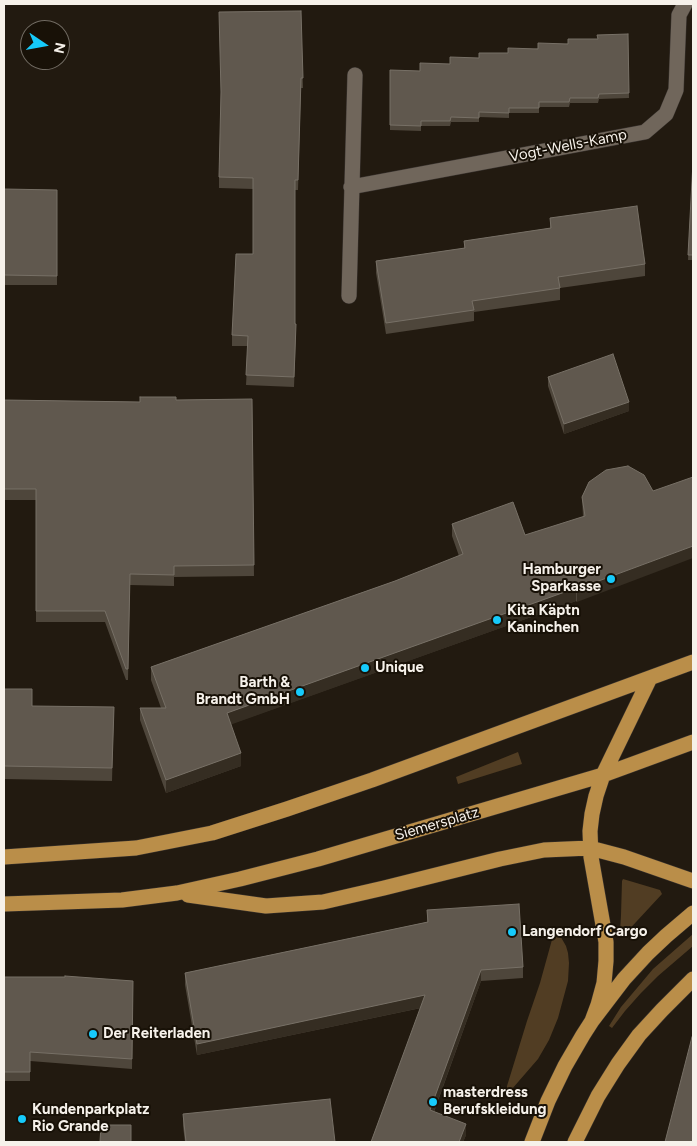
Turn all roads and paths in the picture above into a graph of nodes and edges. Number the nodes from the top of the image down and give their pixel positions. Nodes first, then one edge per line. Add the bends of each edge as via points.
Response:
1 (685, 4) edge
2 (355, 75) dead end
3 (351, 187) junction
4 (349, 296) dead end
5 (693, 662) edge
6 (650, 678) junction
7 (693, 742) edge
8 (603, 775) junction
9 (590, 848) junction
10 (4, 857) edge
11 (693, 880) edge
12 (177, 893) junction
13 (4, 904) edge
14 (693, 913) edge
15 (693, 979) edge
16 (592, 1021) junction
17 (532, 1142) edge
18 (575, 1142) edge

1 - 3 street, Vogt-Wells-Kamp via 679,15 676,90 666,114 645,132
2 - 3 street
3 - 4 street
5 - 6 main road
6 - 8 main road
6 - 10 main road via 288,810 212,833 136,848
7 - 8 main road, Siemersplatz
8 - 9 main road via 592,814
8 - 12 main road, Siemersplatz via 318,859
9 - 11 main road
9 - 12 main road via 544,850 323,902 266,906
9 - 16 main road via 606,942 604,983
12 - 13 main road via 122,900
14 - 16 main road via 624,979
15 - 18 main road via 639,1035 618,1064
16 - 17 main road via 548,1100

